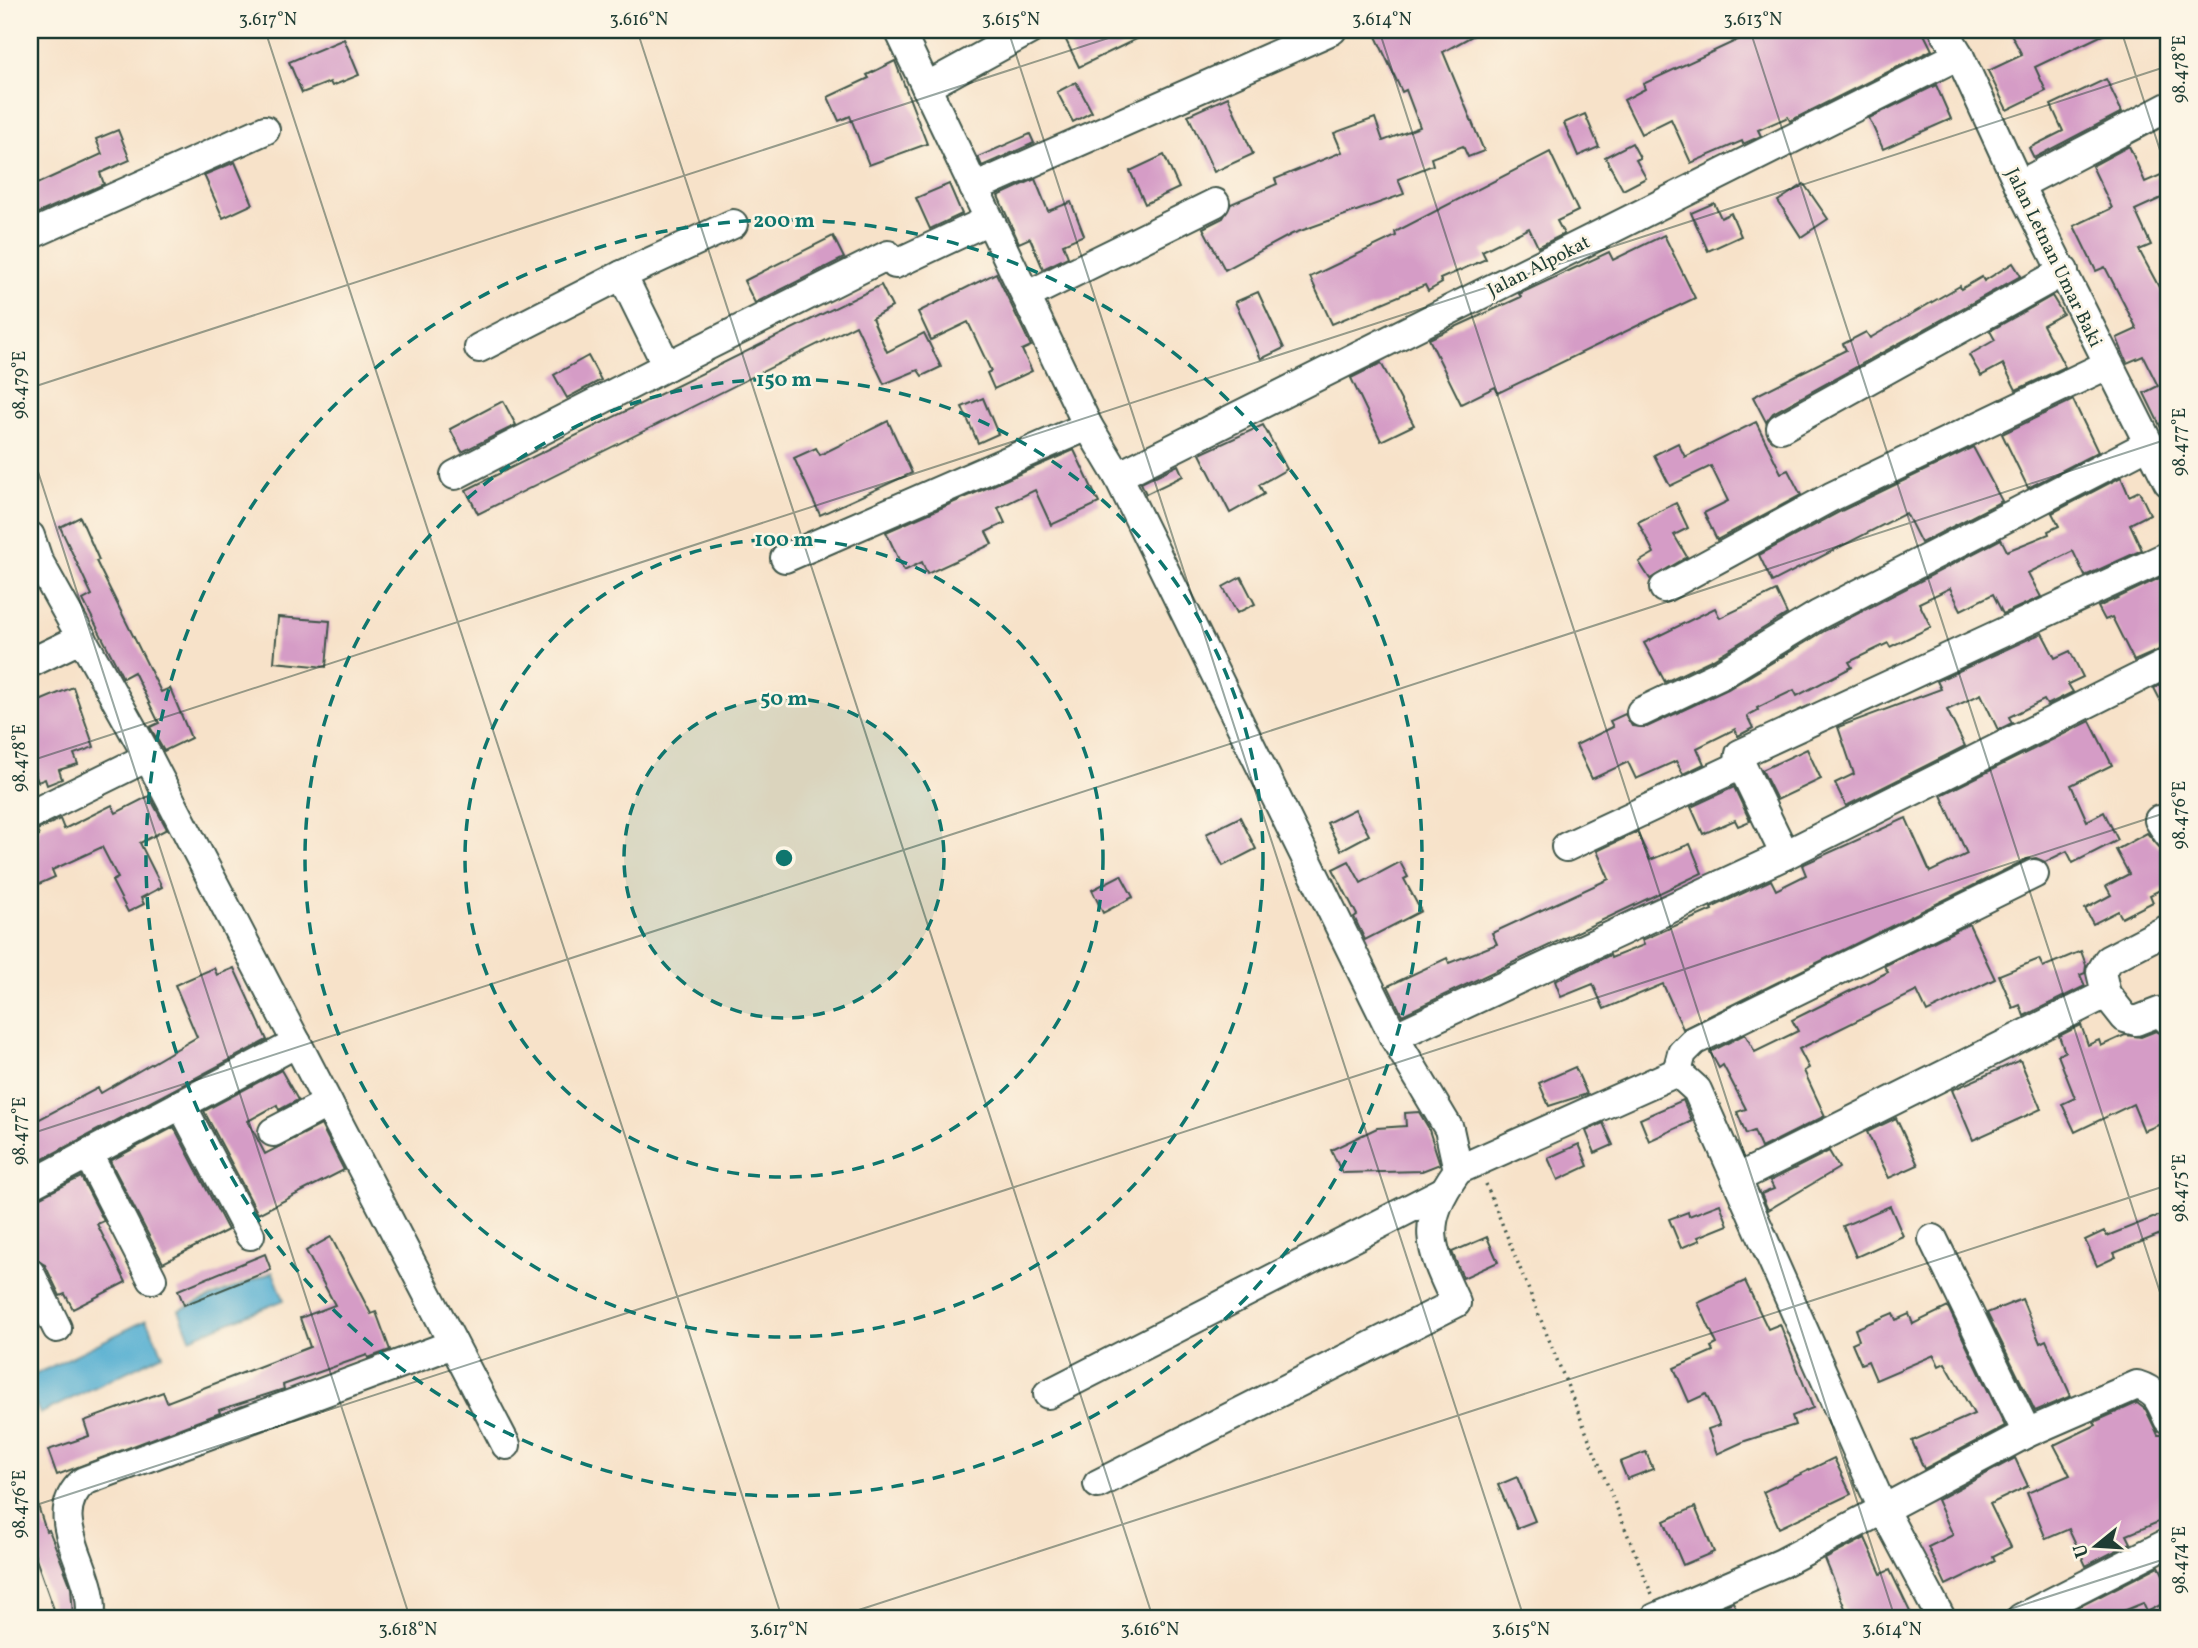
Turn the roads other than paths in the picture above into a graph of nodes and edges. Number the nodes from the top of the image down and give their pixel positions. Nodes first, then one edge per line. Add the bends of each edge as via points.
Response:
1 (898, 30) edge
2 (1030, 30) edge
3 (1332, 30) edge
4 (1944, 30) edge
5 (1959, 55) junction
6 (926, 87) junction
7 (2168, 107) edge
8 (265, 130) dead end
9 (2019, 186) junction
10 (974, 188) junction
11 (1215, 203) dead end
12 (989, 219) junction
13 (733, 224) dead end
14 (30, 235) edge
15 (2064, 271) junction
16 (622, 275) junction
17 (1026, 296) junction
18 (479, 348) dead end
19 (2108, 365) junction
20 (667, 366) junction
21 (1087, 426) junction
22 (1781, 428) dead end
23 (2154, 436) edge
24 (454, 475) dead end
25 (1118, 476) junction
26 (2168, 482) edge
27 (33, 554) edge
28 (2168, 556) edge
29 (785, 558) dead end
30 (1664, 588) dead end
31 (82, 638) junction
32 (30, 663) edge
33 (2168, 663) edge
34 (1641, 712) dead end
35 (148, 757) junction
36 (1741, 765) junction
37 (30, 815) edge
38 (1566, 847) dead end
39 (1786, 855) junction
40 (2034, 874) dead end
41 (2168, 929) edge
42 (2106, 994) junction
43 (2168, 1020) edge
44 (1394, 1037) junction
45 (297, 1043) junction
46 (1677, 1072) junction
47 (328, 1103) junction
48 (181, 1104) junction
49 (273, 1132) dead end
50 (88, 1154) junction
51 (1459, 1175) junction
52 (1736, 1179) junction
53 (30, 1185) edge
54 (250, 1235) dead end
55 (1933, 1239) dead end
56 (30, 1273) edge
57 (152, 1279) dead end
58 (57, 1328) dead end
59 (453, 1345) junction
60 (1048, 1394) dead end
61 (2168, 1419) edge
62 (2027, 1433) junction
63 (506, 1445) dead end
64 (1098, 1484) dead end
65 (1883, 1509) junction
66 (2168, 1544) edge
67 (1658, 1617) edge
68 (90, 1618) edge
69 (1941, 1618) edge
70 (2021, 1618) edge

1 - 6 street
2 - 6 street
3 - 10 street
4 - 5 street, Jalan Letnan Umar Baki
5 - 9 street, Jalan Letnan Umar Baki
5 - 25 street, Jalan Alpokat
6 - 10 street
7 - 9 street
8 - 14 street
9 - 15 street, Jalan Letnan Umar Baki
10 - 12 street
11 - 17 street
12 - 17 street
12 - 20 street via 895,264 888,255
13 - 16 street
15 - 19 street, Jalan Letnan Umar Baki
15 - 22 street
16 - 18 street
16 - 20 street
17 - 21 street
19 - 23 street, Jalan Letnan Umar Baki
19 - 30 street via 1831,497
20 - 24 street
21 - 25 street
21 - 29 street
23 - 26 street, Jalan Letnan Umar Baki
23 - 34 street via 1818,615 1721,674
25 - 44 street
27 - 31 street
28 - 36 street via 1740,754
31 - 32 street
31 - 35 street
33 - 39 street
35 - 37 street
35 - 45 street
36 - 38 street
36 - 39 street
39 - 44 street
40 - 46 street via 1694,1041 1682,1053
41 - 42 street via 2108,960 2101,972
42 - 43 street via 2125,1018 2136,1021 2159,1012
42 - 52 street
44 - 51 street via 1449,1129
45 - 47 street
45 - 48 street
46 - 51 street
46 - 52 street via 1697,1090
47 - 49 street
47 - 59 street
48 - 50 street
48 - 54 street
50 - 53 street
50 - 57 street
51 - 60 street
51 - 64 street via 1431,1229 1436,1261 1456,1303
52 - 65 street
55 - 62 street
56 - 58 street
59 - 63 street
59 - 68 street via 84,1481 67,1505 92,1606
61 - 62 street via 2158,1396 2137,1385
62 - 65 street
65 - 67 street via 1782,1563
65 - 69 street
66 - 70 street

